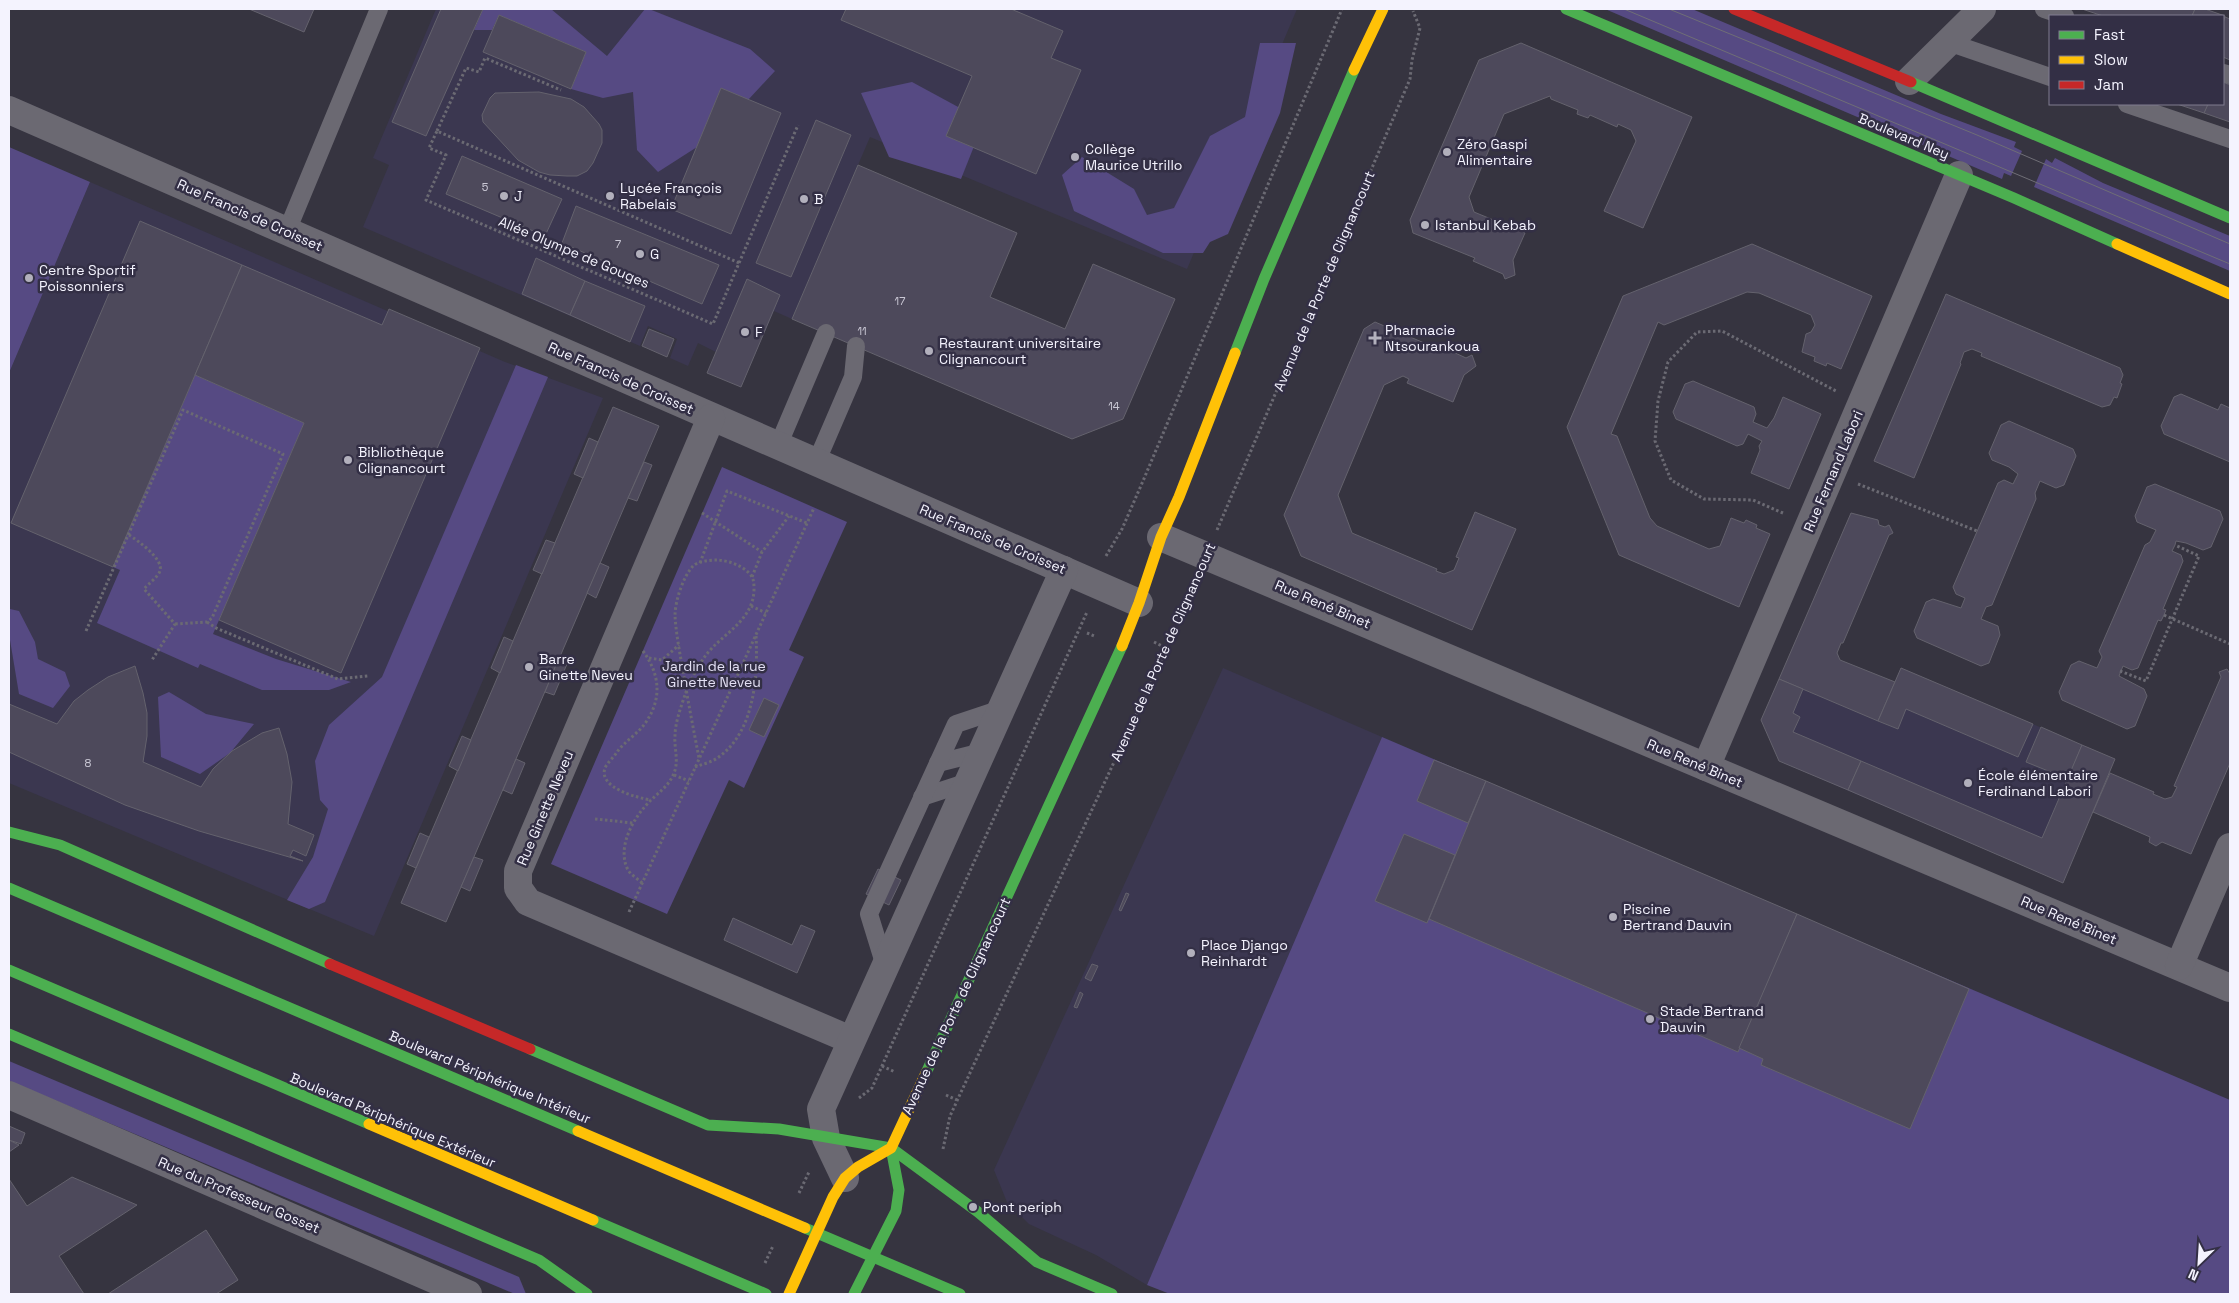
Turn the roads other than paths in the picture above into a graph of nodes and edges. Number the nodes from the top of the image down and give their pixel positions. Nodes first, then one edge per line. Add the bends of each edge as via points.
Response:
1 (378, 9) edge
2 (1384, 9) edge
3 (1566, 9) edge
4 (1734, 9) edge
5 (1982, 9) edge
6 (2044, 9) edge
7 (2062, 15) edge
8 (1948, 42) junction
9 (2049, 77) edge
10 (1909, 81) junction
11 (2130, 105) edge
12 (9, 110) edge
13 (2230, 139) edge
14 (1960, 176) junction
15 (2230, 218) edge
16 (288, 231) junction
17 (2230, 294) edge
18 (826, 333) dead end
19 (856, 346) dead end
20 (711, 418) junction
21 (778, 446) junction
22 (816, 462) junction
23 (1161, 537) junction
24 (1064, 570) junction
25 (1139, 603) junction
26 (1001, 709) junction
27 (982, 752) junction
28 (938, 763) junction
29 (1706, 767) junction
30 (968, 782) junction
31 (922, 797) junction
32 (9, 832) edge
33 (2230, 847) edge
34 (9, 888) edge
35 (885, 966) junction
36 (2179, 966) junction
37 (9, 970) edge
38 (2230, 988) edge
39 (9, 1034) edge
40 (851, 1040) junction
41 (9, 1095) edge
42 (826, 1138) junction
43 (891, 1148) junction
44 (845, 1178) junction
45 (468, 1294) edge
46 (587, 1294) edge
47 (766, 1294) edge
48 (789, 1294) edge
49 (854, 1294) edge
50 (960, 1294) edge
51 (1112, 1294) edge

1 - 16 lane
2 - 23 main road, Avenue de la Porte de Clignancourt via 1341,98 1268,270
3 - 14 main road, Boulevard Ney
4 - 10 main road
5 - 8 street
6 - 7 lane
8 - 9 lane
8 - 10 street
10 - 15 main road
11 - 13 lane
12 - 16 street, Rue Francis de Croisset
14 - 17 main road, Boulevard Ney
14 - 29 street, Rue Fernand Labori
16 - 20 street, Rue Francis de Croisset
18 - 21 lane
19 - 22 lane via 853,377
20 - 21 street, Rue Francis de Croisset
20 - 40 street, Rue Ginette Neveu via 518,871 518,888 528,902
21 - 22 street, Rue Francis de Croisset
22 - 24 street, Rue Francis de Croisset
23 - 25 main road, Avenue de la Porte de Clignancourt
23 - 29 street, Rue René Binet
24 - 25 street, Rue Francis de Croisset
24 - 26 street
25 - 43 main road, Avenue de la Porte de Clignancourt
26 - 27 street
26 - 28 lane via 956,724
27 - 28 lane
27 - 30 street
28 - 31 lane
29 - 36 street, Rue René Binet
30 - 31 lane
30 - 35 street
31 - 35 lane via 869,914
32 - 42 main road via 60,845 708,1125 779,1129
33 - 36 street
34 - 50 main road, Boulevard Périphérique Intérieur
35 - 40 street
36 - 38 street, Rue René Binet
37 - 47 main road, Boulevard Périphérique Extérieur
39 - 46 main road via 540,1260
40 - 42 street via 821,1109
41 - 45 street, Rue du Professeur Gosset
42 - 43 main road
42 - 44 street
43 - 44 main road
43 - 49 main road via 899,1190 896,1211
43 - 51 main road via 978,1212 1037,1262
44 - 48 main road via 833,1197

